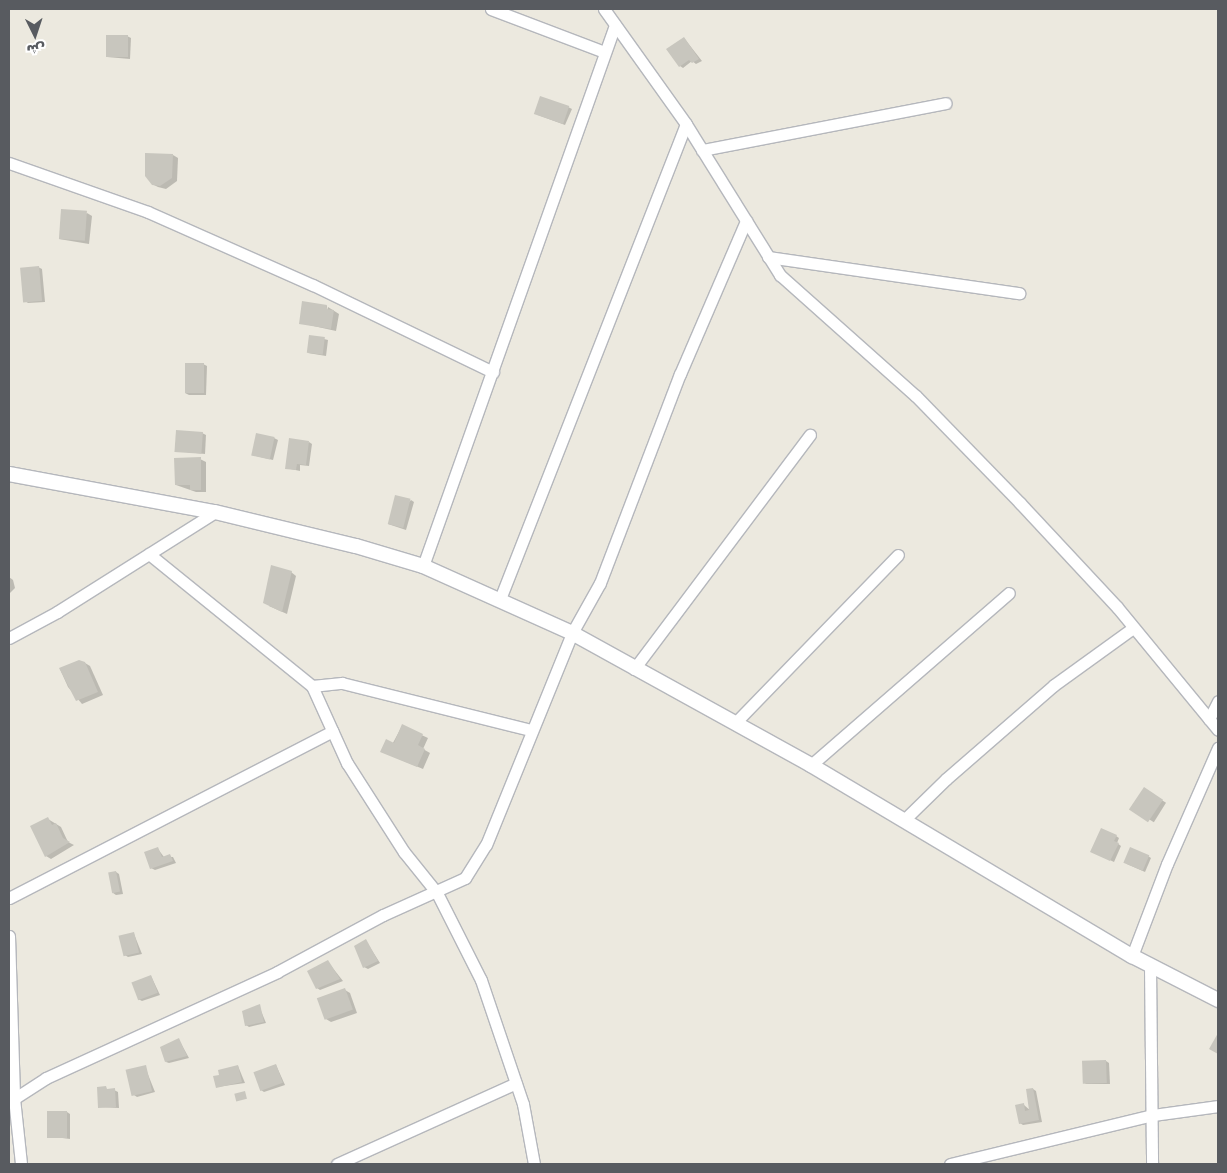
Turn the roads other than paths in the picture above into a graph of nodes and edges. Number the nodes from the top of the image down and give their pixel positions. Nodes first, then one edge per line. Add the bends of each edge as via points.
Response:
1 (491, 9) edge
2 (604, 9) edge
3 (615, 25) junction
4 (604, 52) junction
5 (945, 103) dead end
6 (686, 124) junction
7 (702, 150) junction
8 (9, 163) edge
9 (746, 221) junction
10 (768, 257) junction
11 (1018, 293) dead end
12 (493, 372) junction
13 (810, 435) dead end
14 (9, 474) edge
15 (215, 512) junction
16 (149, 554) junction
17 (898, 555) dead end
18 (423, 566) junction
19 (1009, 592) dead end
20 (500, 600) junction
21 (1133, 628) junction
22 (572, 633) junction
23 (9, 638) edge
24 (634, 669) junction
25 (312, 686) junction
26 (1218, 701) edge
27 (1210, 719) junction
28 (735, 723) junction
29 (530, 730) junction
30 (1218, 730) edge
31 (332, 731) junction
32 (1218, 748) edge
33 (811, 765) junction
34 (904, 820) junction
35 (436, 893) junction
36 (9, 898) edge
37 (9, 936) edge
38 (1132, 956) junction
39 (1150, 966) junction
40 (1218, 1000) edge
41 (516, 1083) junction
42 (11, 1100) edge
43 (1218, 1106) edge
44 (1153, 1115) junction
45 (21, 1164) edge
46 (337, 1164) edge
47 (534, 1164) edge
48 (950, 1164) edge
49 (1152, 1164) edge

1 - 4 street
2 - 3 street
3 - 4 street
3 - 6 street
4 - 12 street
5 - 7 street
6 - 7 street
6 - 20 street
7 - 9 street
8 - 12 street via 148,212 313,284
9 - 10 street
9 - 22 street via 680,374 600,583
10 - 11 street
10 - 21 street via 799,293 916,396 1069,554
12 - 18 street
13 - 24 street
14 - 15 street
15 - 16 street
15 - 18 street via 356,546
16 - 23 street
16 - 25 street
17 - 28 street
18 - 20 street
19 - 33 street
20 - 22 street
21 - 27 street
21 - 34 street via 1054,684
22 - 24 street
22 - 29 street
24 - 28 street
25 - 29 street via 342,683
25 - 31 street
26 - 27 street
27 - 30 street
28 - 33 street
29 - 35 street via 477,863 465,878
31 - 35 street via 376,811
31 - 36 street
32 - 38 street via 1167,864
33 - 34 street
34 - 38 street
35 - 41 street via 481,980
35 - 42 street via 383,915 236,992 112,1046
37 - 42 street
38 - 39 street
39 - 40 street
39 - 44 street
41 - 46 street
41 - 47 street via 527,1120
42 - 45 street
43 - 44 street
44 - 48 street
44 - 49 street

